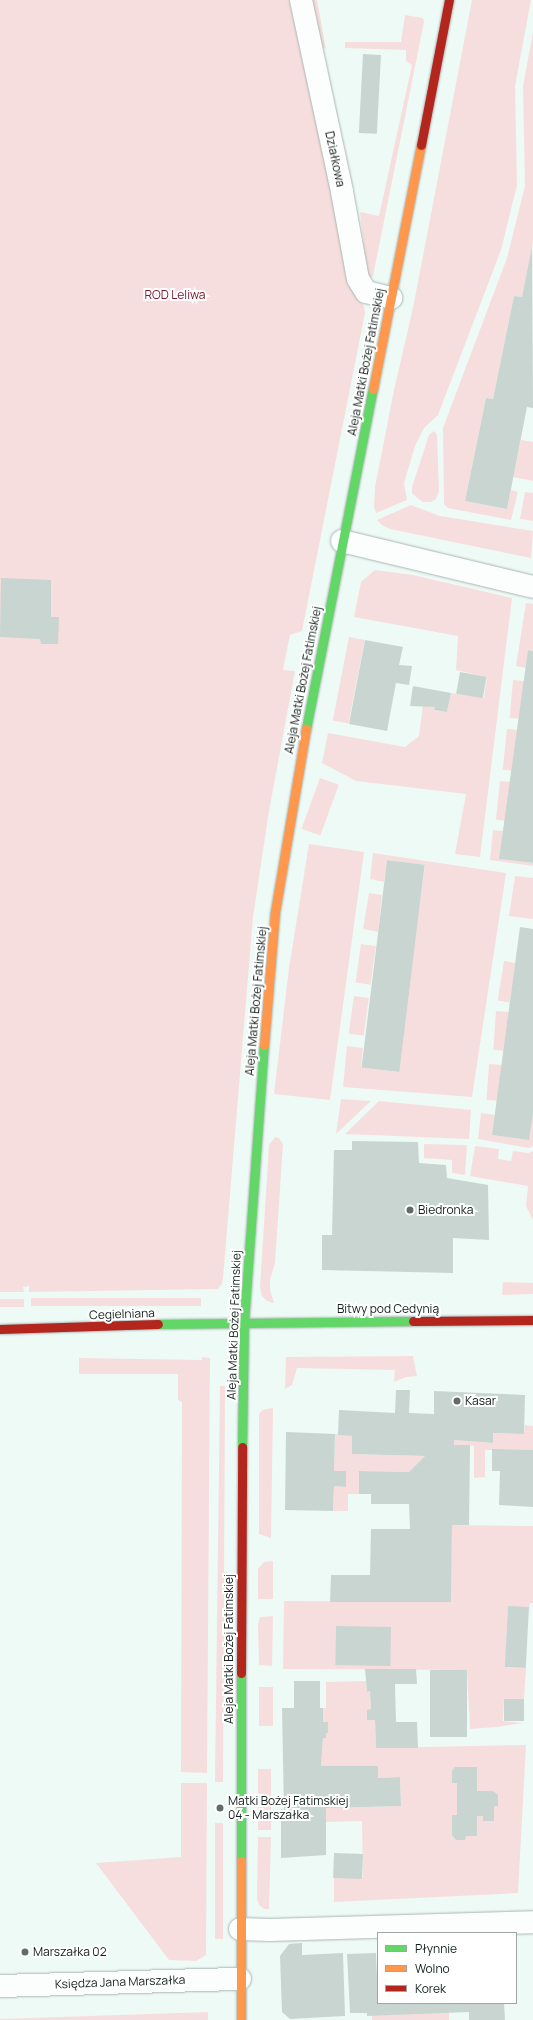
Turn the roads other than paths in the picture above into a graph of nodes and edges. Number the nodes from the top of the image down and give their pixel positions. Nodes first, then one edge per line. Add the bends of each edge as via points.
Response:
1 (301, 0) edge
2 (449, 0) edge
3 (391, 298) junction
4 (342, 542) junction
5 (533, 587) edge
6 (533, 1320) edge
7 (244, 1322) junction
8 (0, 1329) edge
9 (533, 1922) edge
10 (240, 1929) junction
11 (240, 1979) junction
12 (0, 1986) edge
13 (241, 2020) edge

1 - 3 street, Działkowa via 358,279 366,292
2 - 3 street, Aleja Matki Bożej Fatimskiej
3 - 4 street, Aleja Matki Bożej Fatimskiej
4 - 5 street
4 - 7 street, Aleja Matki Bożej Fatimskiej via 299,764 276,912 264,1035
6 - 7 street, Bitwy pod Cedynią
7 - 8 street, Cegielniana
7 - 10 street, Aleja Matki Bożej Fatimskiej
9 - 10 street
10 - 11 street, Aleja Matki Bożej Fatimskiej
11 - 12 street, Księdza Jana Marszałka
11 - 13 street, Aleja Matki Bożej Fatimskiej

